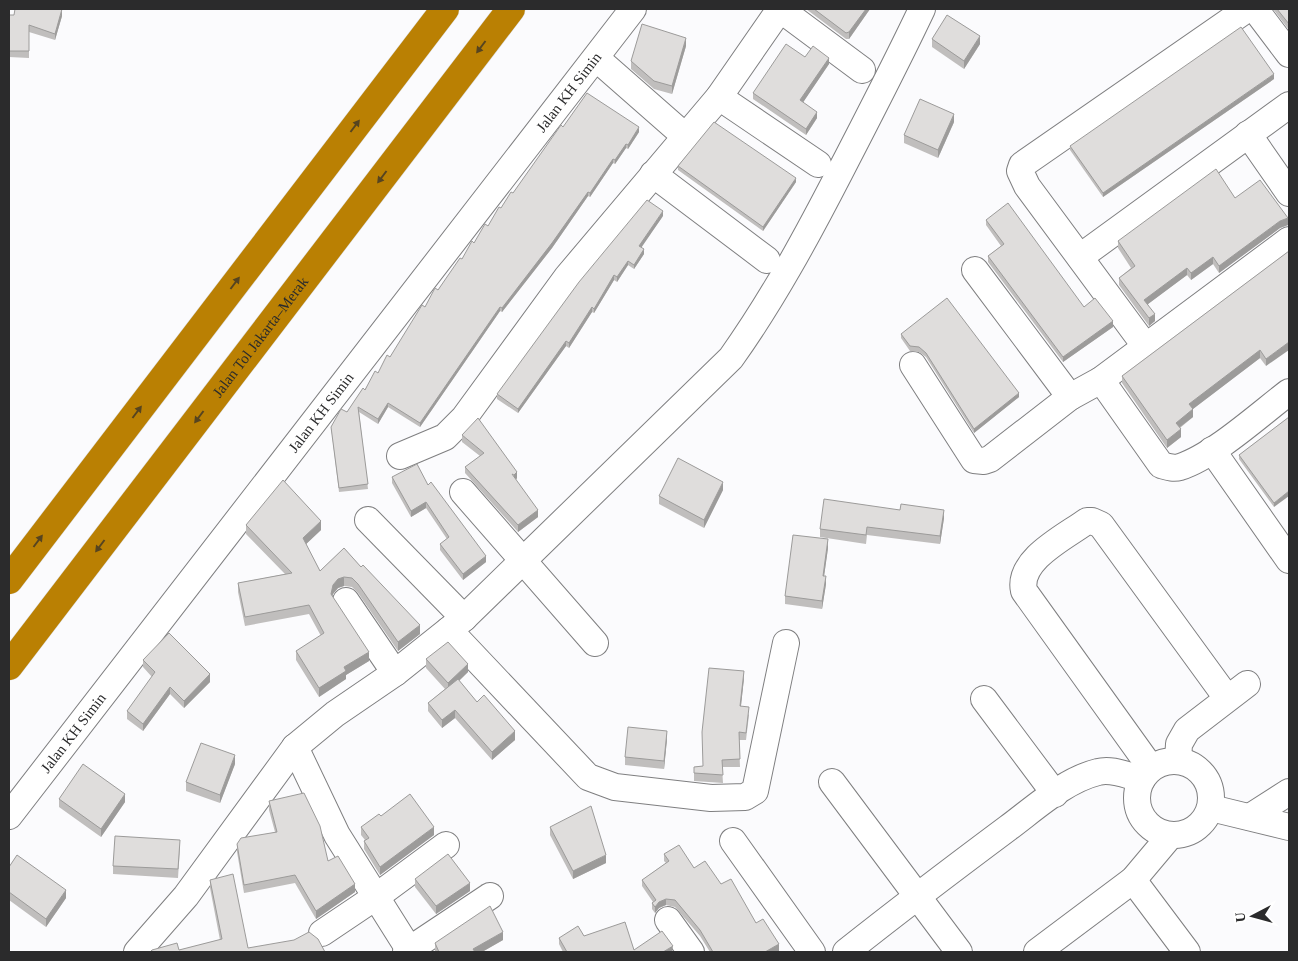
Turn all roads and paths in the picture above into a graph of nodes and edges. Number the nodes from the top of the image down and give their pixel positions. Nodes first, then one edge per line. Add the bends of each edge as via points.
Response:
1 (445, 9) edge
2 (510, 9) edge
3 (633, 9) edge
4 (780, 9) edge
5 (922, 9) edge
6 (1247, 9) edge
7 (1255, 9) edge
8 (1289, 54) edge
9 (596, 58) junction
10 (862, 70) dead end
11 (719, 97) junction
12 (1289, 105) edge
13 (1248, 134) junction
14 (686, 137) junction
15 (818, 164) dead end
16 (653, 174) junction
17 (1289, 193) edge
18 (1289, 240) edge
19 (1080, 257) junction
20 (767, 260) dead end
21 (975, 270) dead end
22 (1146, 347) junction
23 (913, 365) dead end
24 (1101, 380) junction
25 (1289, 392) edge
26 (1070, 397) junction
27 (1212, 450) junction
28 (400, 456) dead end
29 (463, 492) dead end
30 (368, 520) dead end
31 (1286, 546) edge
32 (522, 560) junction
33 (9, 580) edge
34 (346, 601) dead end
35 (456, 624) junction
36 (595, 642) dead end
37 (786, 644) dead end
38 (9, 666) edge
39 (395, 673) junction
40 (984, 699) dead end
41 (295, 747) junction
42 (1178, 761) junction
43 (1146, 774) junction
44 (832, 782) dead end
45 (1289, 792) edge
46 (1055, 794) junction
47 (1211, 808) junction
48 (9, 816) edge
49 (1250, 817) junction
50 (1289, 827) edge
51 (1170, 836) junction
52 (733, 841) dead end
53 (446, 845) dead end
54 (1133, 880) junction
55 (377, 896) junction
56 (490, 896) dead end
57 (916, 897) junction
58 (668, 920) dead end
59 (322, 934) dead end
60 (1045, 950) edge
61 (408, 951) edge
62 (137, 952) edge
63 (691, 952) edge
64 (812, 952) edge
65 (846, 952) edge
66 (959, 952) edge
67 (1187, 952) edge

33 -> 1 highway
2 -> 38 highway, Jalan Tol Jakarta–Merak
3 - 9 street, Jalan KH Simin
4 - 10 street
4 - 11 street
5 - 32 street via 888,83 810,232 731,358
6 - 19 street via 1022,165 1021,177 1026,186
7 - 8 street
9 - 14 street
9 - 48 street, Jalan KH Simin
11 - 14 street
11 - 15 street
12 - 13 street
13 - 17 street
13 - 19 street
14 - 16 street
16 - 20 street
16 - 28 street via 567,277 464,418 445,437
18 - 22 street
19 - 22 street
21 - 26 street
22 - 24 street
23 - 26 street via 974,460 978,461 990,459
24 - 26 street
24 - 27 street via 1161,465 1180,467
25 - 27 street
27 - 31 street
29 - 32 street
30 - 35 street
32 - 35 street
32 - 36 street
34 - 39 street
35 - 37 street via 588,776 615,787 711,798 745,797 755,791
35 - 39 street
39 - 41 street via 335,714
40 - 46 street
41 - 55 street via 337,834
41 - 62 street via 186,896
42 - 43 street via 1167,761
42 - 43 street via 1179,744 1187,730 1237,691 1101,525 1087,522 1032,561 1022,582 1024,591
42 - 47 street via 1198,769 1205,777 1212,797
43 - 46 street via 1101,771
43 - 51 street via 1137,800 1139,811 1151,828
44 - 57 street
45 - 49 street
46 - 57 street
47 - 49 street
47 - 51 street via 1200,826 1186,834
49 - 50 street
51 - 54 street
52 - 64 street
53 - 55 street
54 - 60 street
54 - 67 street
55 - 59 street
55 - 61 street
56 - 61 street
57 - 65 street
57 - 66 street
58 - 63 street

